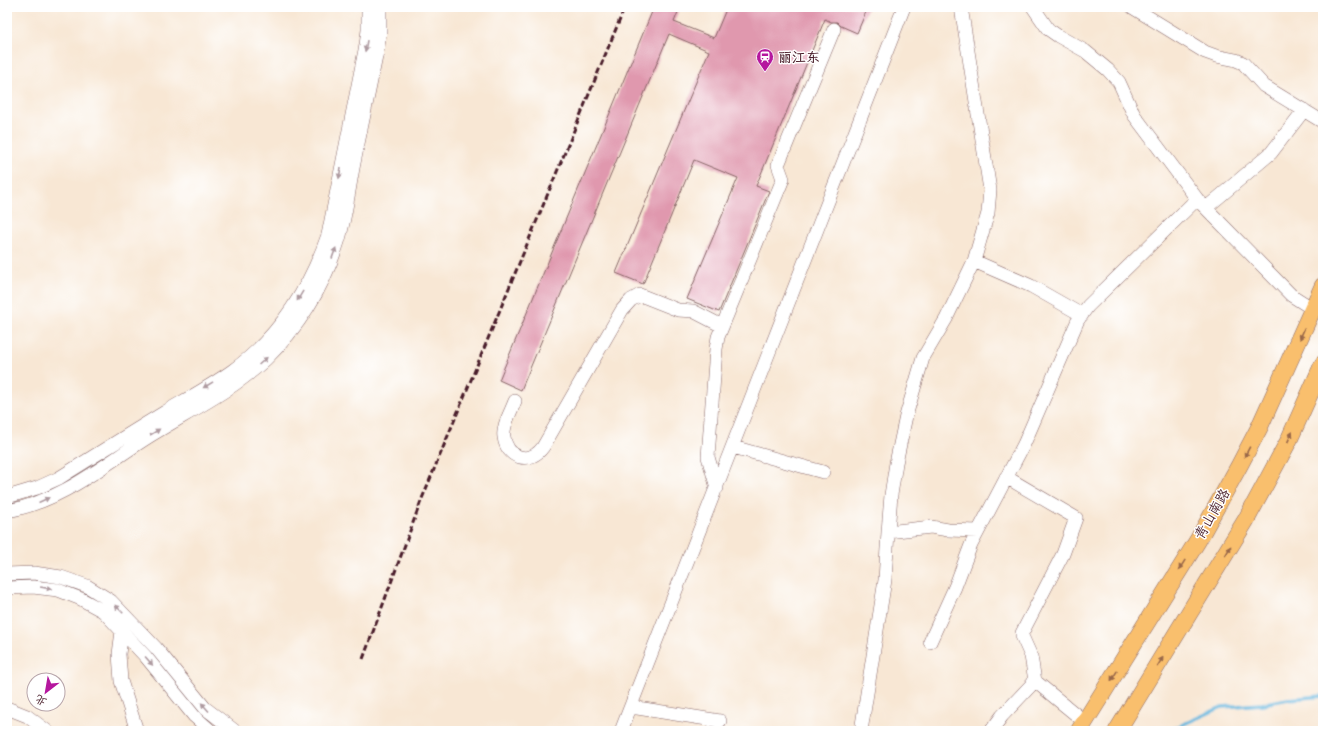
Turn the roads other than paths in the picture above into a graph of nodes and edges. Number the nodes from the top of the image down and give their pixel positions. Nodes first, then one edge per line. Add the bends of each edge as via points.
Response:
1 (368, 7) edge
2 (380, 7) edge
3 (904, 7) edge
4 (961, 7) edge
5 (1033, 7) edge
6 (1132, 7) edge
7 (834, 29) dead end
8 (1304, 110) junction
9 (1323, 122) edge
10 (1201, 204) junction
11 (974, 261) junction
12 (1323, 286) edge
13 (1312, 310) junction
14 (1082, 314) junction
15 (722, 326) junction
16 (1323, 364) edge
17 (515, 401) dead end
18 (733, 447) junction
19 (823, 472) dead end
20 (1006, 477) junction
21 (717, 488) junction
22 (7, 497) edge
23 (7, 511) edge
24 (888, 532) junction
25 (978, 532) junction
26 (7, 574) edge
27 (7, 588) edge
28 (122, 631) junction
29 (930, 642) dead end
30 (1035, 681) junction
31 (631, 707) junction
32 (7, 708) edge
33 (720, 721) dead end
34 (1082, 726) edge
35 (47, 731) edge
36 (137, 731) edge
37 (211, 731) edge
38 (235, 731) edge
39 (621, 731) edge
40 (861, 731) edge
41 (991, 731) edge
42 (1117, 731) edge

1 -> 22 street via 366,45 328,234 308,283 284,321 258,350 230,372 59,478
23 -> 2 street via 29,506 66,490 237,382 266,359 297,323 318,289 339,238 378,46
3 - 18 street
4 - 11 street via 990,190 988,214
5 - 10 street via 1048,29 1085,51 1119,82 1134,115
6 - 8 street via 1205,52 1243,63 1264,86
7 - 15 street via 778,166 783,179
8 - 9 street
8 - 10 street via 1271,153
10 - 13 street via 1287,291
10 - 14 street
11 - 14 street via 1031,286
11 - 24 street via 946,319 923,358 916,379 896,463
12 - 13 main road, 青山南路
13 -> 34 main road, 青山南路 via 1259,428 1239,466 1198,540
14 - 20 street via 1024,444
15 - 17 street via 694,311 678,310 640,295 631,300 622,310 543,447 531,457 520,458 511,452 505,442 505,427
15 - 21 street via 716,349 708,457
42 -> 16 main road via 1246,520 1288,442
18 - 19 street
18 - 21 street
20 - 25 street
20 - 30 street via 1076,518 1063,554 1022,633 1032,660
21 - 31 street
24 - 25 street via 931,527
24 - 40 street via 886,580
25 - 29 street
38 -> 26 street via 205,708 156,648 111,601 87,586 61,577 34,573
27 -> 28 street via 45,588 70,594 102,612
28 - 36 street via 119,654 121,681
28 -> 37 street via 194,716
30 - 34 street
30 - 41 street
31 - 33 street
31 - 39 street
32 - 35 street via 27,716

